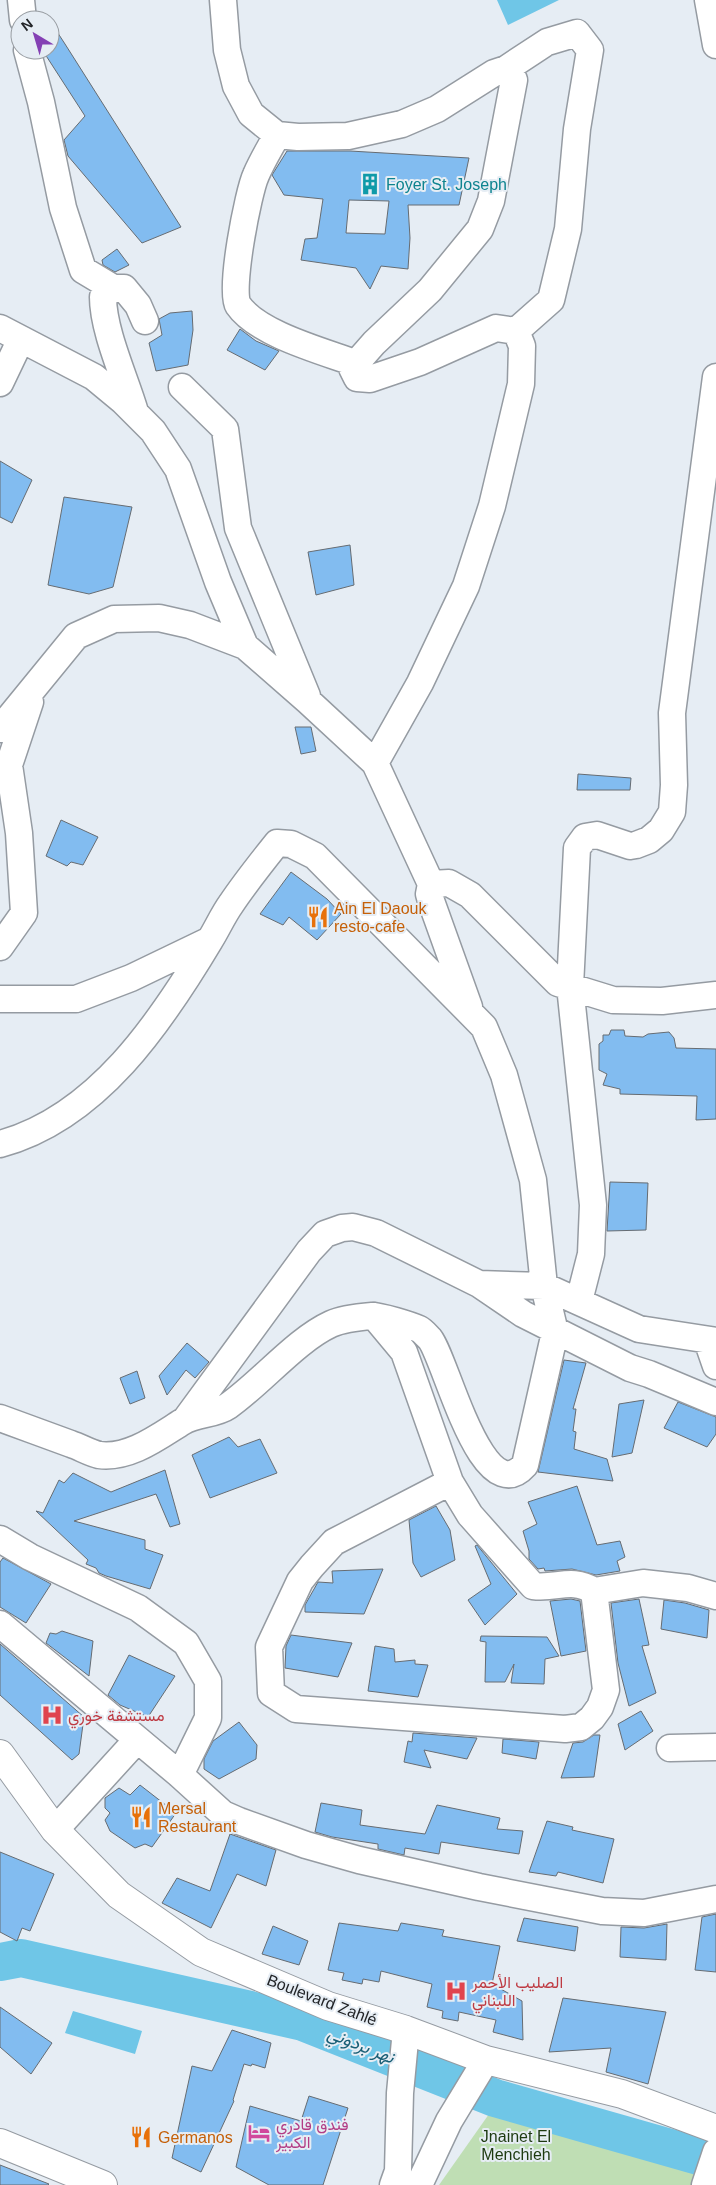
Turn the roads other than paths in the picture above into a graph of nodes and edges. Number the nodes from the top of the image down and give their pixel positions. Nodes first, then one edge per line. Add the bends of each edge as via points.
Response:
1 (222, 0) edge
2 (708, 0) edge
3 (716, 45) edge
4 (30, 60) edge
5 (506, 69) junction
6 (277, 135) junction
7 (113, 288) junction
8 (145, 321) dead end
9 (516, 332) junction
10 (11, 334) edge
11 (355, 363) junction
12 (716, 377) edge
13 (0, 384) edge
14 (182, 387) dead end
15 (135, 412) junction
16 (710, 464) edge
17 (245, 646) junction
18 (35, 686) junction
19 (308, 701) junction
20 (0, 729) edge
21 (375, 763) junction
22 (431, 884) junction
23 (210, 940) junction
24 (0, 947) edge
25 (570, 986) junction
26 (716, 995) edge
27 (0, 999) edge
28 (471, 1013) junction
29 (0, 1144) edge
30 (479, 1284) junction
31 (544, 1286) junction
32 (579, 1301) junction
33 (374, 1316) junction
34 (640, 1329) junction
35 (554, 1332) junction
36 (712, 1341) edge
37 (716, 1366) edge
38 (630, 1368) junction
39 (711, 1391) edge
40 (0, 1418) edge
41 (186, 1419) junction
42 (450, 1482) junction
43 (0, 1539) edge
44 (594, 1591) junction
45 (716, 1596) edge
46 (0, 1624) edge
47 (138, 1740) junction
48 (716, 1747) edge
49 (670, 1748) dead end
50 (0, 1754) edge
51 (180, 1775) junction
52 (55, 1830) junction
53 (716, 1899) edge
54 (405, 2041) junction
55 (483, 2067) junction
56 (399, 2115) junction
57 (447, 2124) junction
58 (716, 2129) edge
59 (0, 2143) edge
60 (716, 2152) edge
61 (103, 2185) edge
62 (393, 2185) edge
63 (419, 2185) edge
64 (705, 2185) edge

1 - 6 street via 226,50 236,86 251,114
2 - 3 street
4 - 7 street via 63,208 83,270
5 - 6 street via 494,73 437,109 402,124 348,136
5 - 9 street via 547,42 577,32 590,50 577,130 568,229 551,300
5 - 11 street via 514,80 512,96 491,200 480,229 430,290
6 - 11 street via 256,175 247,204 234,289 237,303 266,329
7 - 8 street via 124,288 138,305
7 - 15 street via 103,297 103,306
9 - 11 street via 496,328 420,362 370,379 357,378 352,368
9 - 21 street via 522,346 521,384 492,506 466,586 420,683
10 - 13 street
10 - 15 street via 94,377
12 - 16 street
14 - 19 street via 225,429 238,528
15 - 17 street via 154,430 178,469 218,582
16 - 25 street via 672,713 672,812 660,830 649,840 636,845 597,835 585,837 577,848
17 - 18 street via 190,625 167,620 114,619 76,636
17 - 19 street
18 - 20 street
18 - 24 street via 9,765 19,833 24,913
19 - 21 street
21 - 22 street
22 - 25 street via 449,883 470,895 558,983
22 - 28 street via 431,902
23 - 27 street via 131,978 76,999
23 - 28 street via 230,904 276,843 291,844 315,856
23 - 29 street via 134,1052 74,1109 17,1139
25 - 26 street via 613,1000 662,1001
25 - 32 street via 593,1205 591,1254
28 - 31 street via 484,1027 504,1075 533,1180
30 - 31 street
30 - 35 street
30 - 41 street via 376,1233 353,1227 326,1234 309,1252
31 - 32 street
31 - 35 street
32 - 34 street
33 - 35 street via 419,1329 431,1340 481,1455 498,1471 510,1474 519,1472 525,1465
33 - 41 street via 331,1324 226,1407
33 - 42 street via 404,1352
34 - 36 street
34 - 38 street
35 - 38 street
36 - 37 street
38 - 39 street
40 - 41 street via 99,1455 124,1453
42 - 44 street via 470,1515 533,1586 581,1583
42 - 44 street via 334,1542 312,1566 300,1581 269,1647 271,1693 296,1709 565,1729 580,1727 600,1707 606,1690
43 - 51 street via 30,1557 138,1608 186,1643 208,1682 208,1718
44 - 45 street via 643,1583 688,1588
46 - 47 street
47 - 51 street
47 - 52 street
48 - 49 street
50 - 52 main road, Boulevard Zahlé
51 - 53 street via 223,1814 306,1845 359,1860 602,1911 644,1913
52 - 54 main road, Boulevard Zahlé via 119,1895 201,1952
54 - 55 main road, Boulevard Zahlé
54 - 56 street
55 - 57 street
55 - 58 main road, Boulevard Zahlé via 622,2094
56 - 57 street via 406,2129 419,2133
56 - 62 street via 398,2171
57 - 63 street
59 - 61 main road
60 - 64 street

